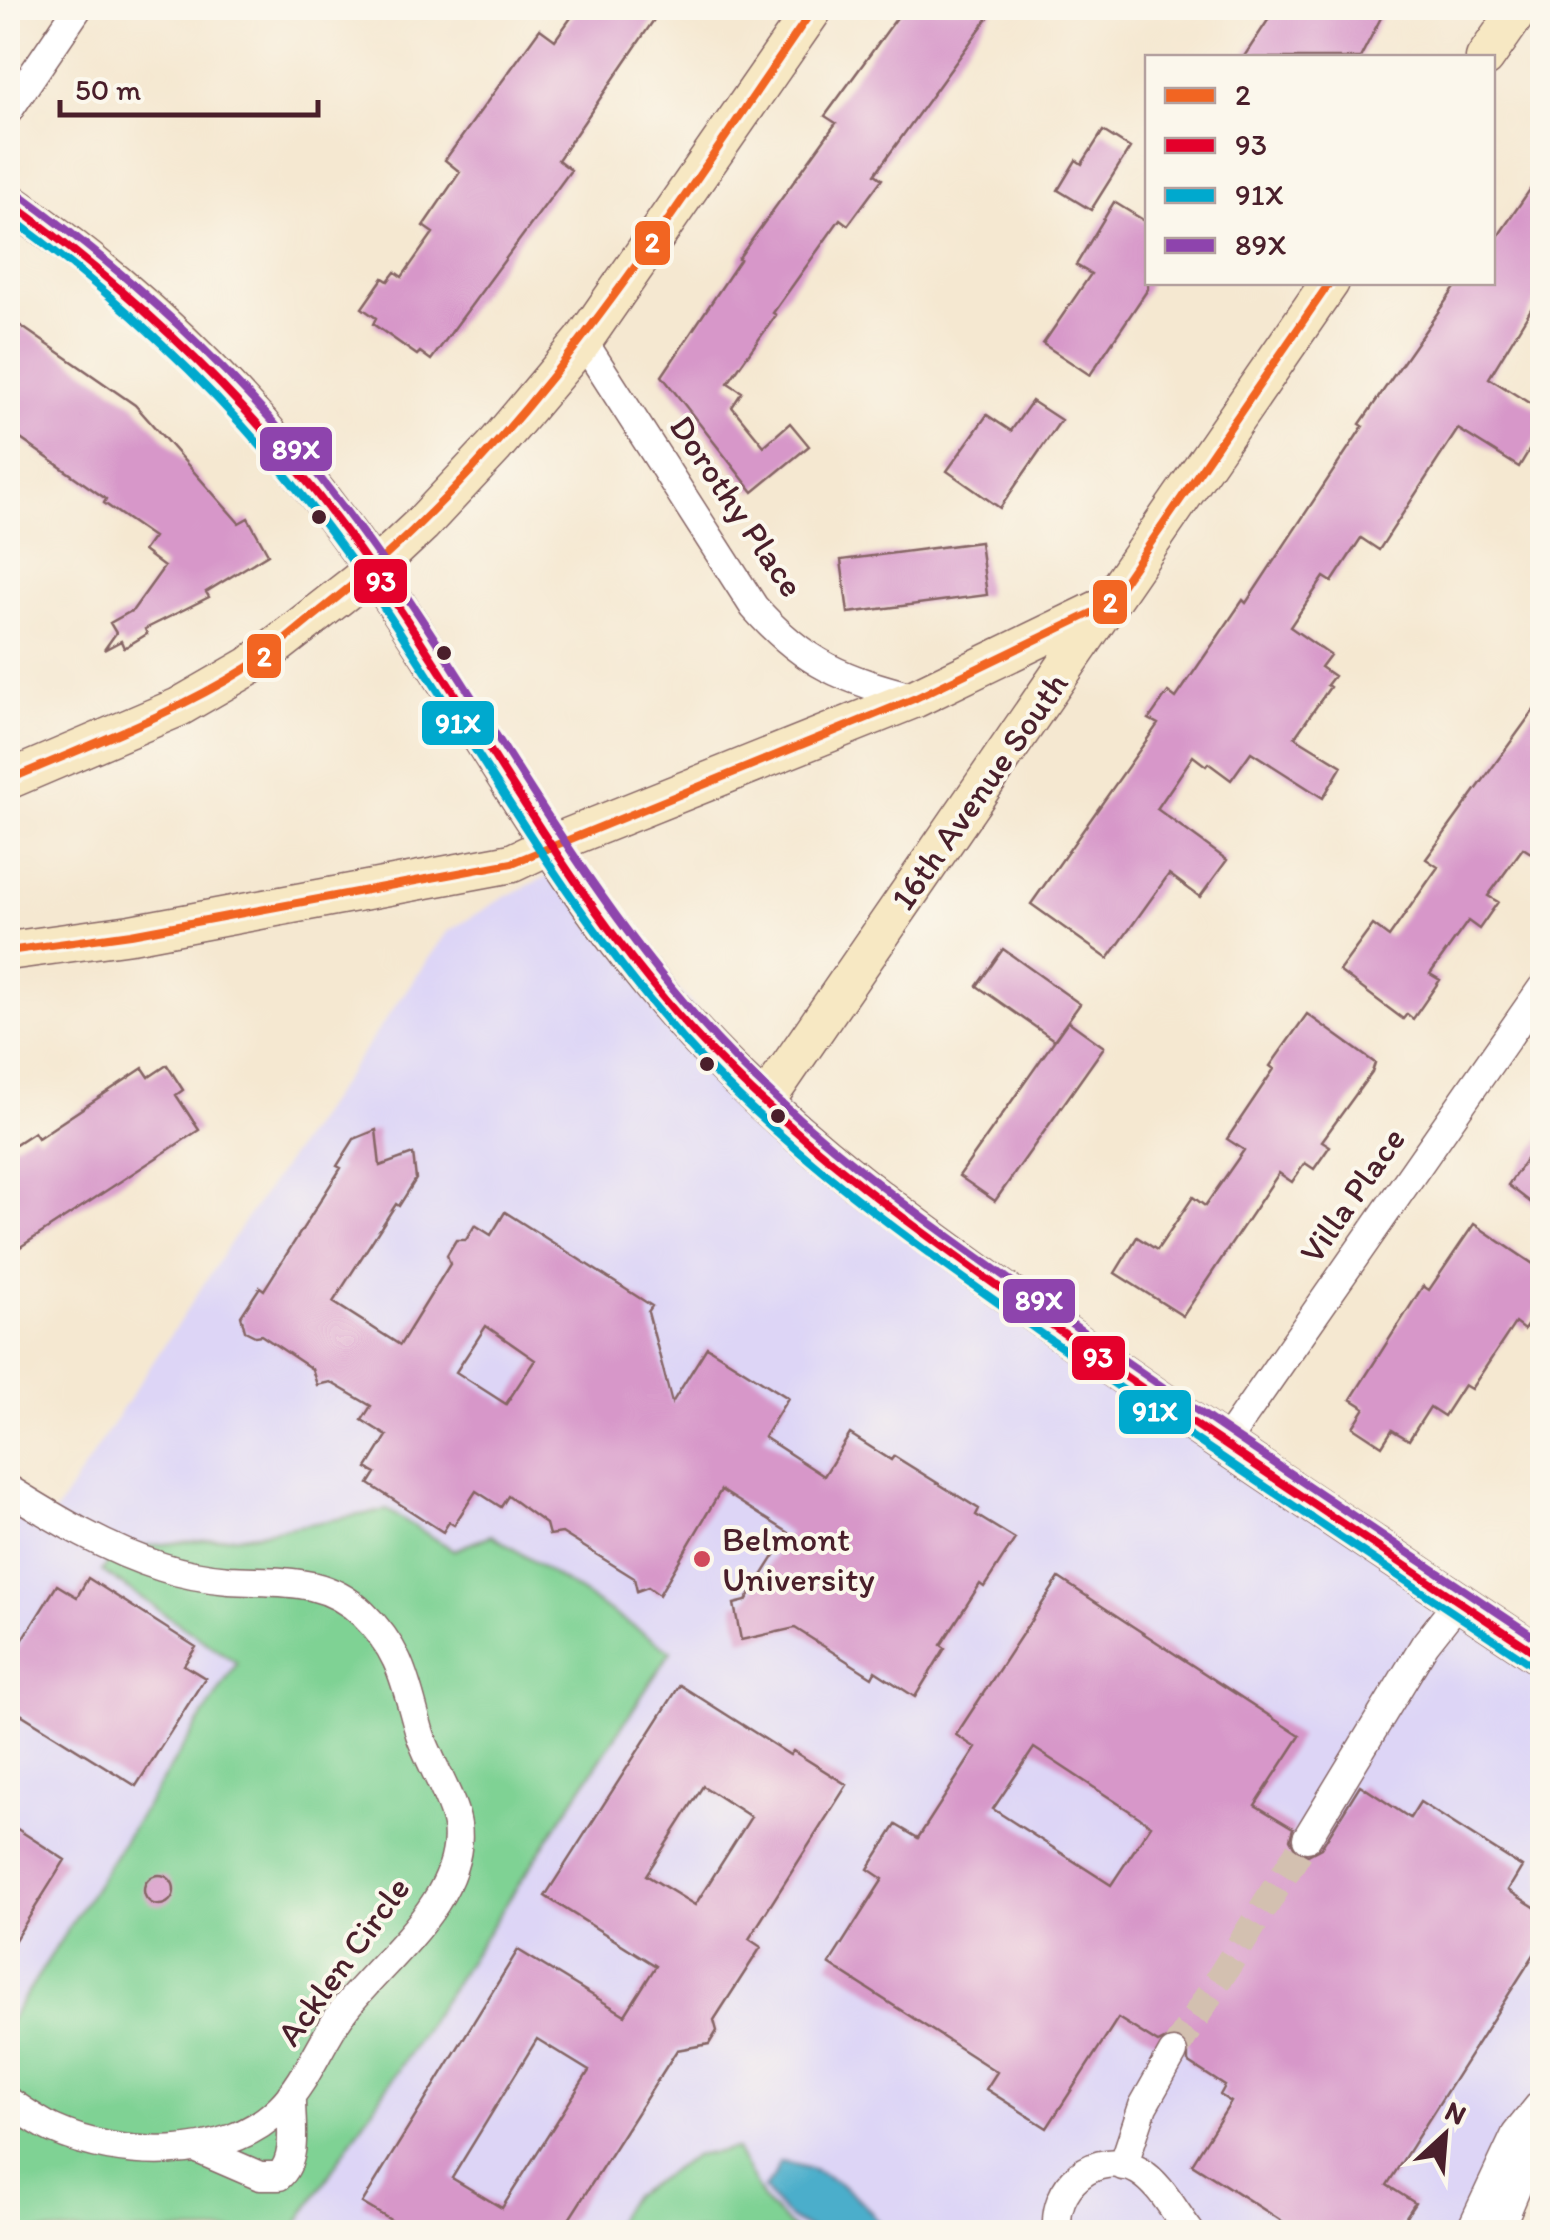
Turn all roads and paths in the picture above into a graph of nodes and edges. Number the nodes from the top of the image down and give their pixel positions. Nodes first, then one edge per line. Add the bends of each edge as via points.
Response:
1 (78, 8) edge
2 (814, 8) edge
3 (1520, 8) edge
4 (1488, 55) edge
5 (8, 110) edge
6 (8, 201) edge
7 (1328, 285) edge
8 (583, 340) junction
9 (373, 570) junction
10 (1108, 605) junction
11 (916, 698) junction
12 (8, 780) edge
13 (552, 844) junction
14 (8, 951) edge
15 (1542, 988) edge
16 (764, 1102) junction
17 (1224, 1444) junction
18 (8, 1488) edge
19 (1460, 1601) junction
20 (1542, 1657) edge
21 (1307, 1838) tunnel mouth
22 (1173, 2053) tunnel mouth
23 (291, 2095) junction
24 (8, 2101) edge
25 (1542, 2102) edge
26 (1542, 2127) edge
27 (200, 2150) junction
28 (1124, 2166) junction
29 (1156, 2187) junction
30 (1058, 2232) edge
31 (1166, 2232) edge
32 (1190, 2232) edge
33 (1470, 2232) edge
34 (1498, 2232) edge

1 - 5 street
2 - 8 main road
3 - 4 main road
6 - 9 main road via 98,266 198,356
7 - 10 main road, 16th Avenue South
8 - 9 main road via 494,447
8 - 11 street, Dorothy Place via 771,626 832,672
9 - 12 main road via 250,666 179,707
9 - 13 main road
10 - 11 main road
10 - 16 main road, 16th Avenue South
11 - 13 main road
13 - 14 main road via 512,863
13 - 16 main road via 639,968
15 - 17 street, Villa Place
16 - 17 main road via 853,1181
17 - 19 main road
18 - 23 street, Acklen Circle via 52,1517 161,1567 329,1590 377,1629 404,1672 428,1757 454,1816 453,1862 420,1924 346,2007
19 - 20 main road
19 - 21 street via 1425,1644
22 - 28 street via 1143,2106
23 - 27 street, Acklen Circle via 240,2134
23 - 27 street via 292,2149 279,2176 260,2176
24 - 27 street, Acklen Circle via 52,2128 100,2144
25 - 33 street via 1516,2134
26 - 34 street
28 - 29 street
28 - 30 street via 1100,2166 1076,2178 1060,2202
29 - 31 street via 1167,2210
29 - 32 street

